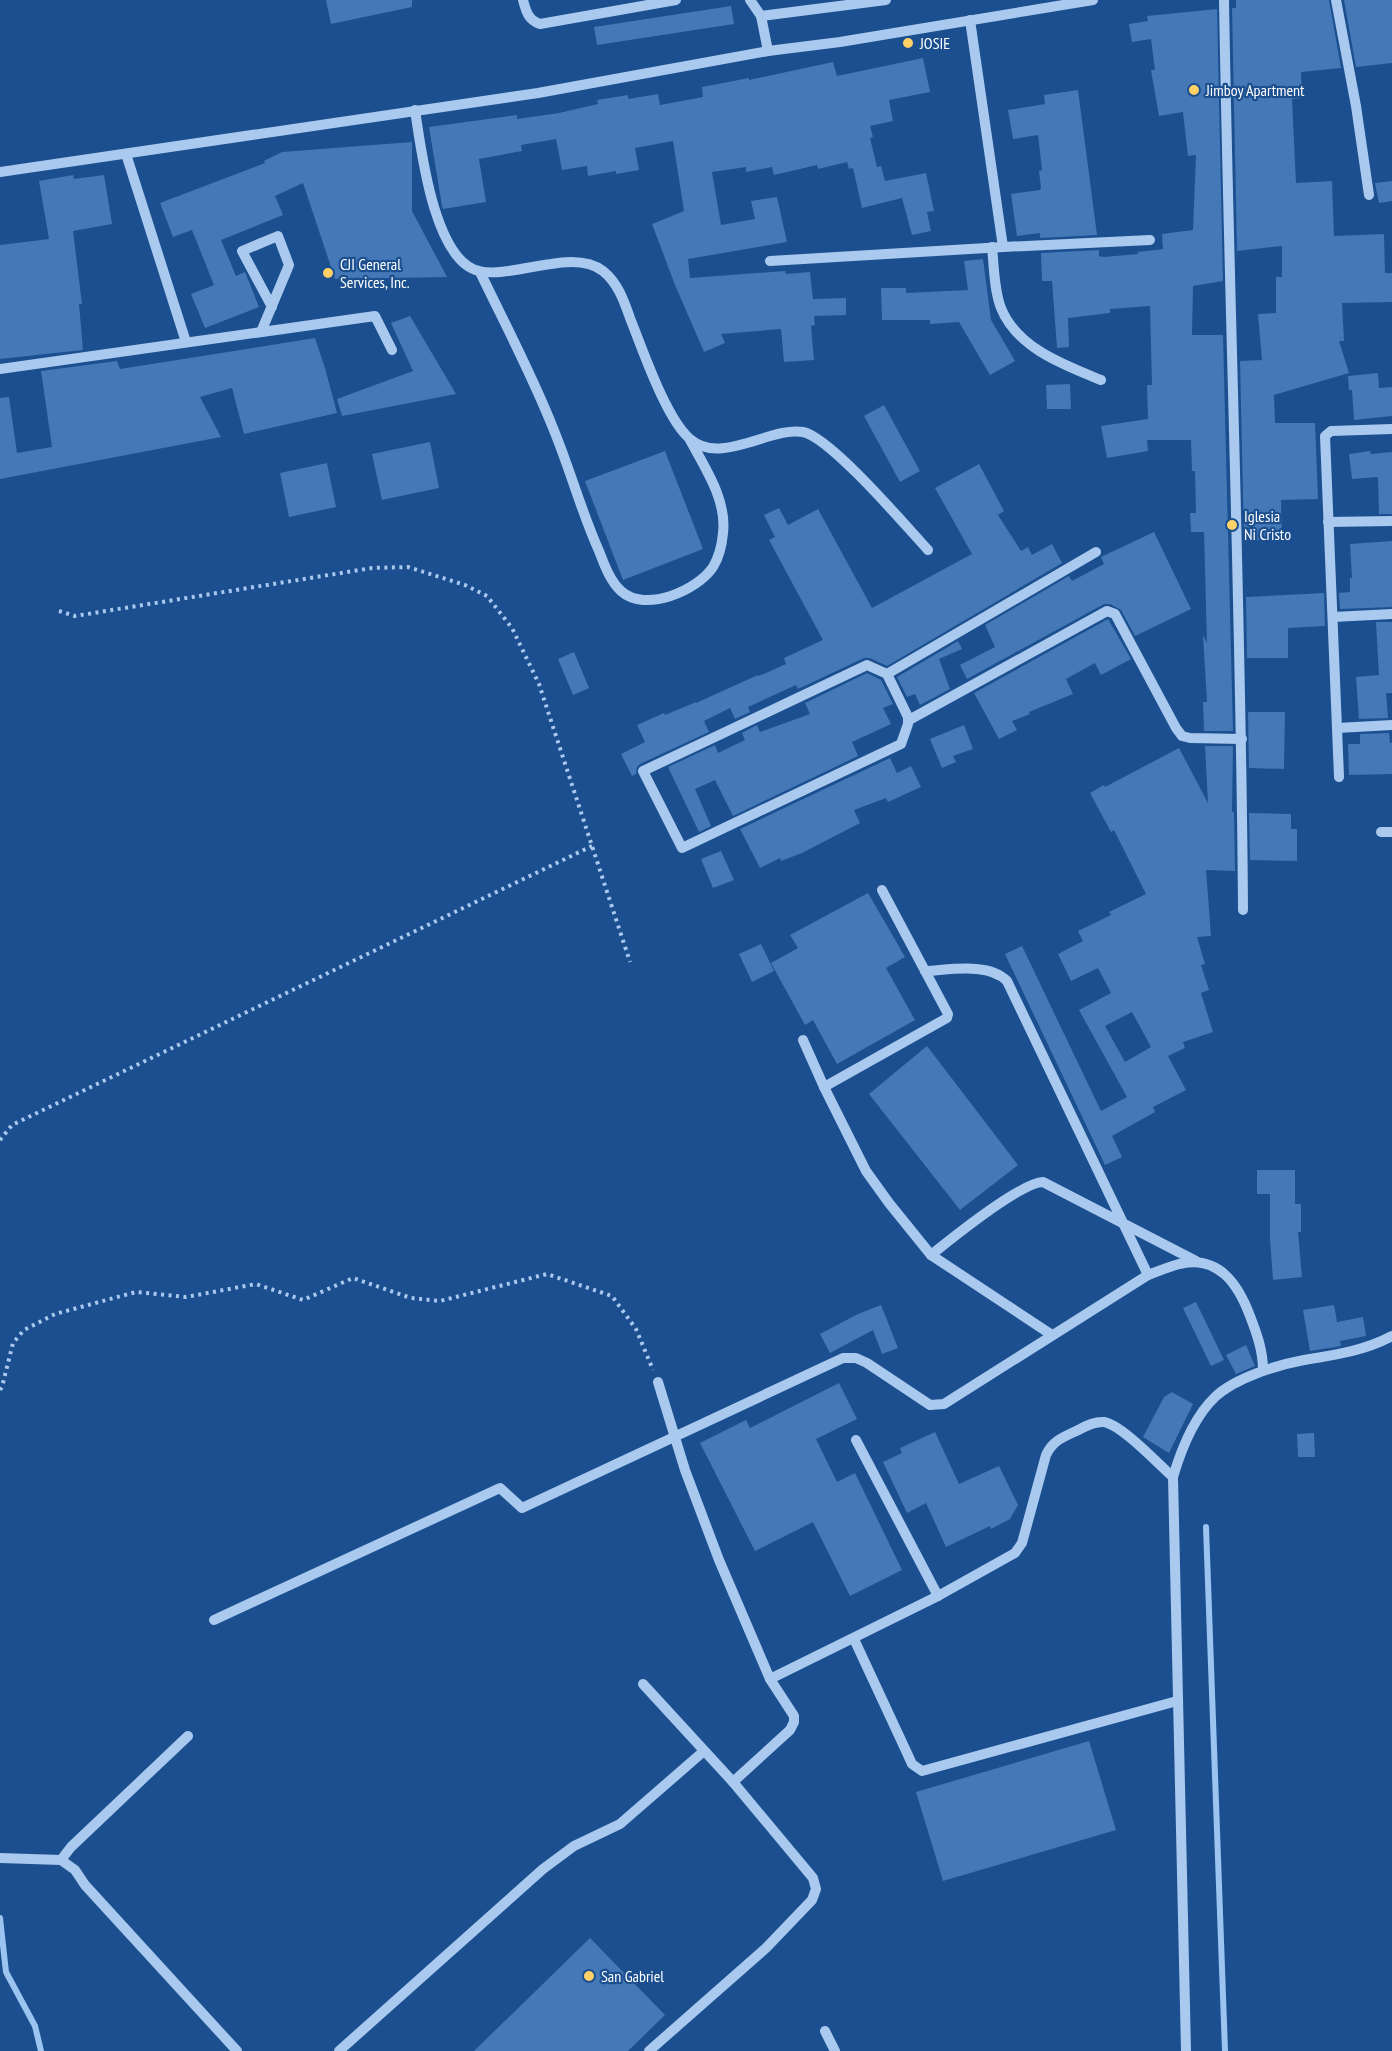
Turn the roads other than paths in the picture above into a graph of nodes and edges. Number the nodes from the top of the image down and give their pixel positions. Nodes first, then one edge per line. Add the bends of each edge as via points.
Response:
1 (523, 0) edge
2 (676, 0) edge
3 (750, 0) edge
4 (886, 0) edge
5 (1093, 0) edge
6 (1224, 0) edge
7 (1336, 0) edge
8 (761, 16) junction
9 (970, 20) junction
10 (768, 51) junction
11 (415, 110) junction
12 (126, 154) junction
13 (0, 172) edge
14 (1370, 195) dead end
15 (1150, 240) dead end
16 (997, 247) junction
17 (770, 261) dead end
18 (480, 272) junction
19 (272, 307) junction
20 (261, 332) junction
21 (186, 342) junction
22 (392, 350) dead end
23 (0, 369) edge
24 (1101, 380) dead end
25 (1392, 429) edge
26 (690, 440) junction
27 (1392, 521) edge
28 (1328, 522) junction
29 (928, 550) dead end
30 (1096, 552) dead end
31 (1392, 614) edge
32 (1333, 617) junction
33 (887, 674) junction
34 (909, 720) junction
35 (1392, 725) edge
36 (1337, 728) junction
37 (1242, 739) junction
38 (1339, 777) dead end
39 (882, 890) dead end
40 (1244, 910) dead end
41 (925, 971) junction
42 (804, 1040) dead end
43 (824, 1087) junction
44 (1124, 1225) junction
45 (931, 1255) junction
46 (1198, 1263) junction
47 (1148, 1275) junction
48 (1052, 1335) junction
49 (1392, 1336) edge
50 (1263, 1370) junction
51 (658, 1382) road end
52 (674, 1437) junction
53 (856, 1440) dead end
54 (1173, 1478) junction
55 (938, 1596) junction
56 (214, 1620) dead end
57 (854, 1639) junction
58 (770, 1679) junction
59 (643, 1684) dead end
60 (1178, 1701) junction
61 (188, 1736) dead end
62 (704, 1751) junction
63 (733, 1782) junction
64 (0, 1858) edge
65 (62, 1860) junction
66 (825, 2031) dead end
67 (237, 2051) edge
68 (339, 2051) edge
69 (649, 2051) edge
70 (835, 2051) edge
71 (1186, 2051) edge

1 - 2 street via 527,13 540,24
3 - 8 street
4 - 8 street
5 - 9 street
6 - 37 street
7 - 14 street
8 - 10 street
9 - 10 street
9 - 16 street
10 - 11 street via 538,93
11 - 12 street
11 - 18 street via 424,169 437,216 453,252 465,266
12 - 13 street
12 - 21 street
15 - 16 street
16 - 17 street
16 - 24 street via 1001,307 1011,325 1047,356
18 - 26 street via 562,262 585,263 603,271 619,290 661,393
18 - 26 street via 553,427 607,570 621,591 633,598 658,600 677,594 700,582 720,553 722,509
19 - 19 street via 289,265 278,236 242,251
19 - 20 street
20 - 21 street
20 - 22 street via 375,316
21 - 23 street
25 - 28 street via 1326,433
26 - 29 street via 709,448 733,447 805,432 844,461
27 - 28 street
28 - 32 street
30 - 33 street
31 - 32 street
32 - 36 street
33 - 34 street
33 - 34 street via 863,666 643,774 684,848 898,747
34 - 37 street via 1111,611 1182,736
35 - 36 street
36 - 38 street
37 - 40 street
39 - 41 street
41 - 43 street via 947,1018
41 - 44 street via 988,969 1007,981
42 - 43 street
43 - 45 street via 866,1171
44 - 45 street via 1043,1182 1035,1183
44 - 46 street
44 - 47 street
45 - 48 street
46 - 47 street
46 - 50 street via 1215,1267 1235,1285 1261,1348
47 - 48 street
48 - 52 street via 944,1404 930,1405 867,1363 843,1358
49 - 50 street via 1358,1350
50 - 54 street via 1209,1403 1184,1446
51 - 52 street
52 - 56 street via 522,1508 500,1488
52 - 58 street via 719,1560
53 - 55 street
54 - 55 street via 1126,1435 1105,1422 1059,1439 1046,1455 1019,1550
54 - 60 street
55 - 57 street
57 - 58 street
57 - 60 street via 912,1764 922,1771
58 - 63 street via 794,1722
59 - 62 street
60 - 71 street
61 - 65 street
62 - 63 street
62 - 68 street via 620,1824 574,1846 543,1869
63 - 69 street via 813,1878 816,1889 812,1900 766,1948
64 - 65 street
65 - 67 street
66 - 70 street

